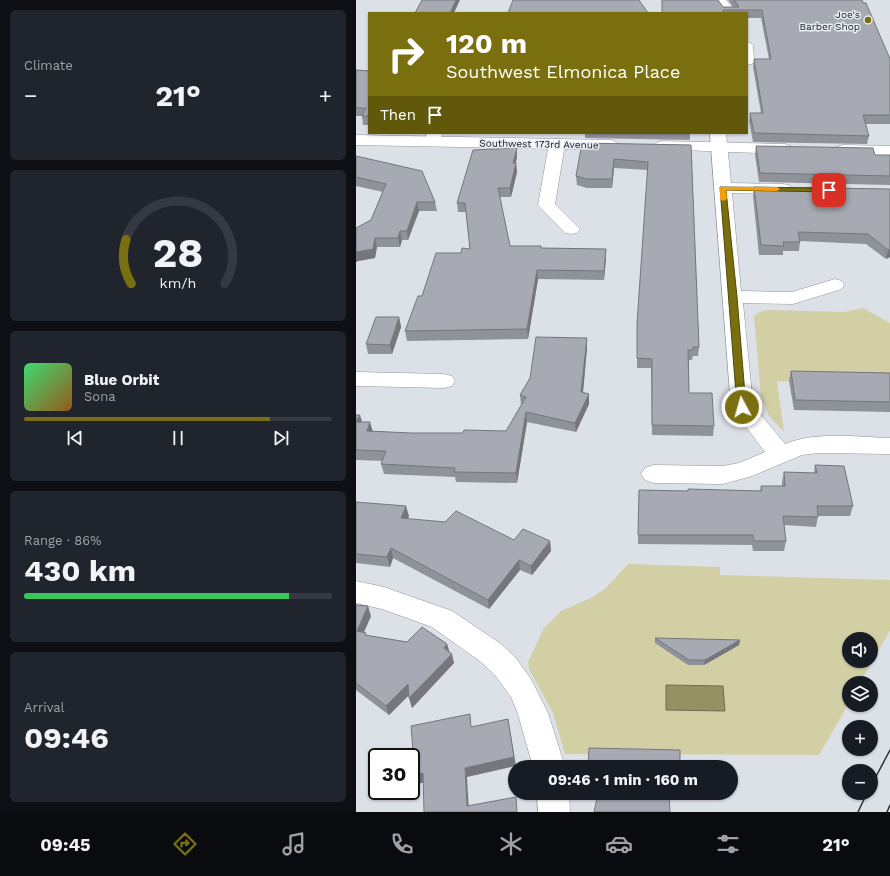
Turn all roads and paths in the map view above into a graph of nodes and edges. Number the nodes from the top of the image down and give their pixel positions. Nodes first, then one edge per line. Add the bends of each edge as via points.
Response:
1 (719, 0) edge
2 (730, 12) edge
3 (434, 137) edge
4 (356, 140) edge
5 (719, 140) edge
6 (558, 144) junction
7 (627, 146) edge
8 (650, 146) edge
9 (797, 149) edge
10 (828, 149) edge
11 (890, 151) edge
12 (722, 188) junction
13 (798, 190) edge
14 (571, 228) dead end
15 (835, 285) dead end
16 (733, 297) junction
17 (356, 379) edge
18 (444, 381) dead end
19 (890, 446) edge
20 (780, 454) junction
21 (653, 474) dead end
22 (356, 592) edge
23 (547, 760) edge
24 (553, 800) edge
25 (554, 812) edge

1 - 2 street
3 - 4 street, Southwest 173rd Avenue
3 - 6 street, Southwest 173rd Avenue
5 - 8 street
5 - 9 street
5 - 12 street
6 - 7 street, Southwest 173rd Avenue
6 - 14 street via 546,205
10 - 11 street
12 - 13 street
12 - 16 street
15 - 16 street via 793,298
16 - 20 street via 742,407
17 - 18 street
19 - 20 street via 819,445 799,447
20 - 21 street via 744,470 723,475
22 - 23 street via 384,598 442,618 491,653 505,666 521,688 533,713
24 - 25 street

